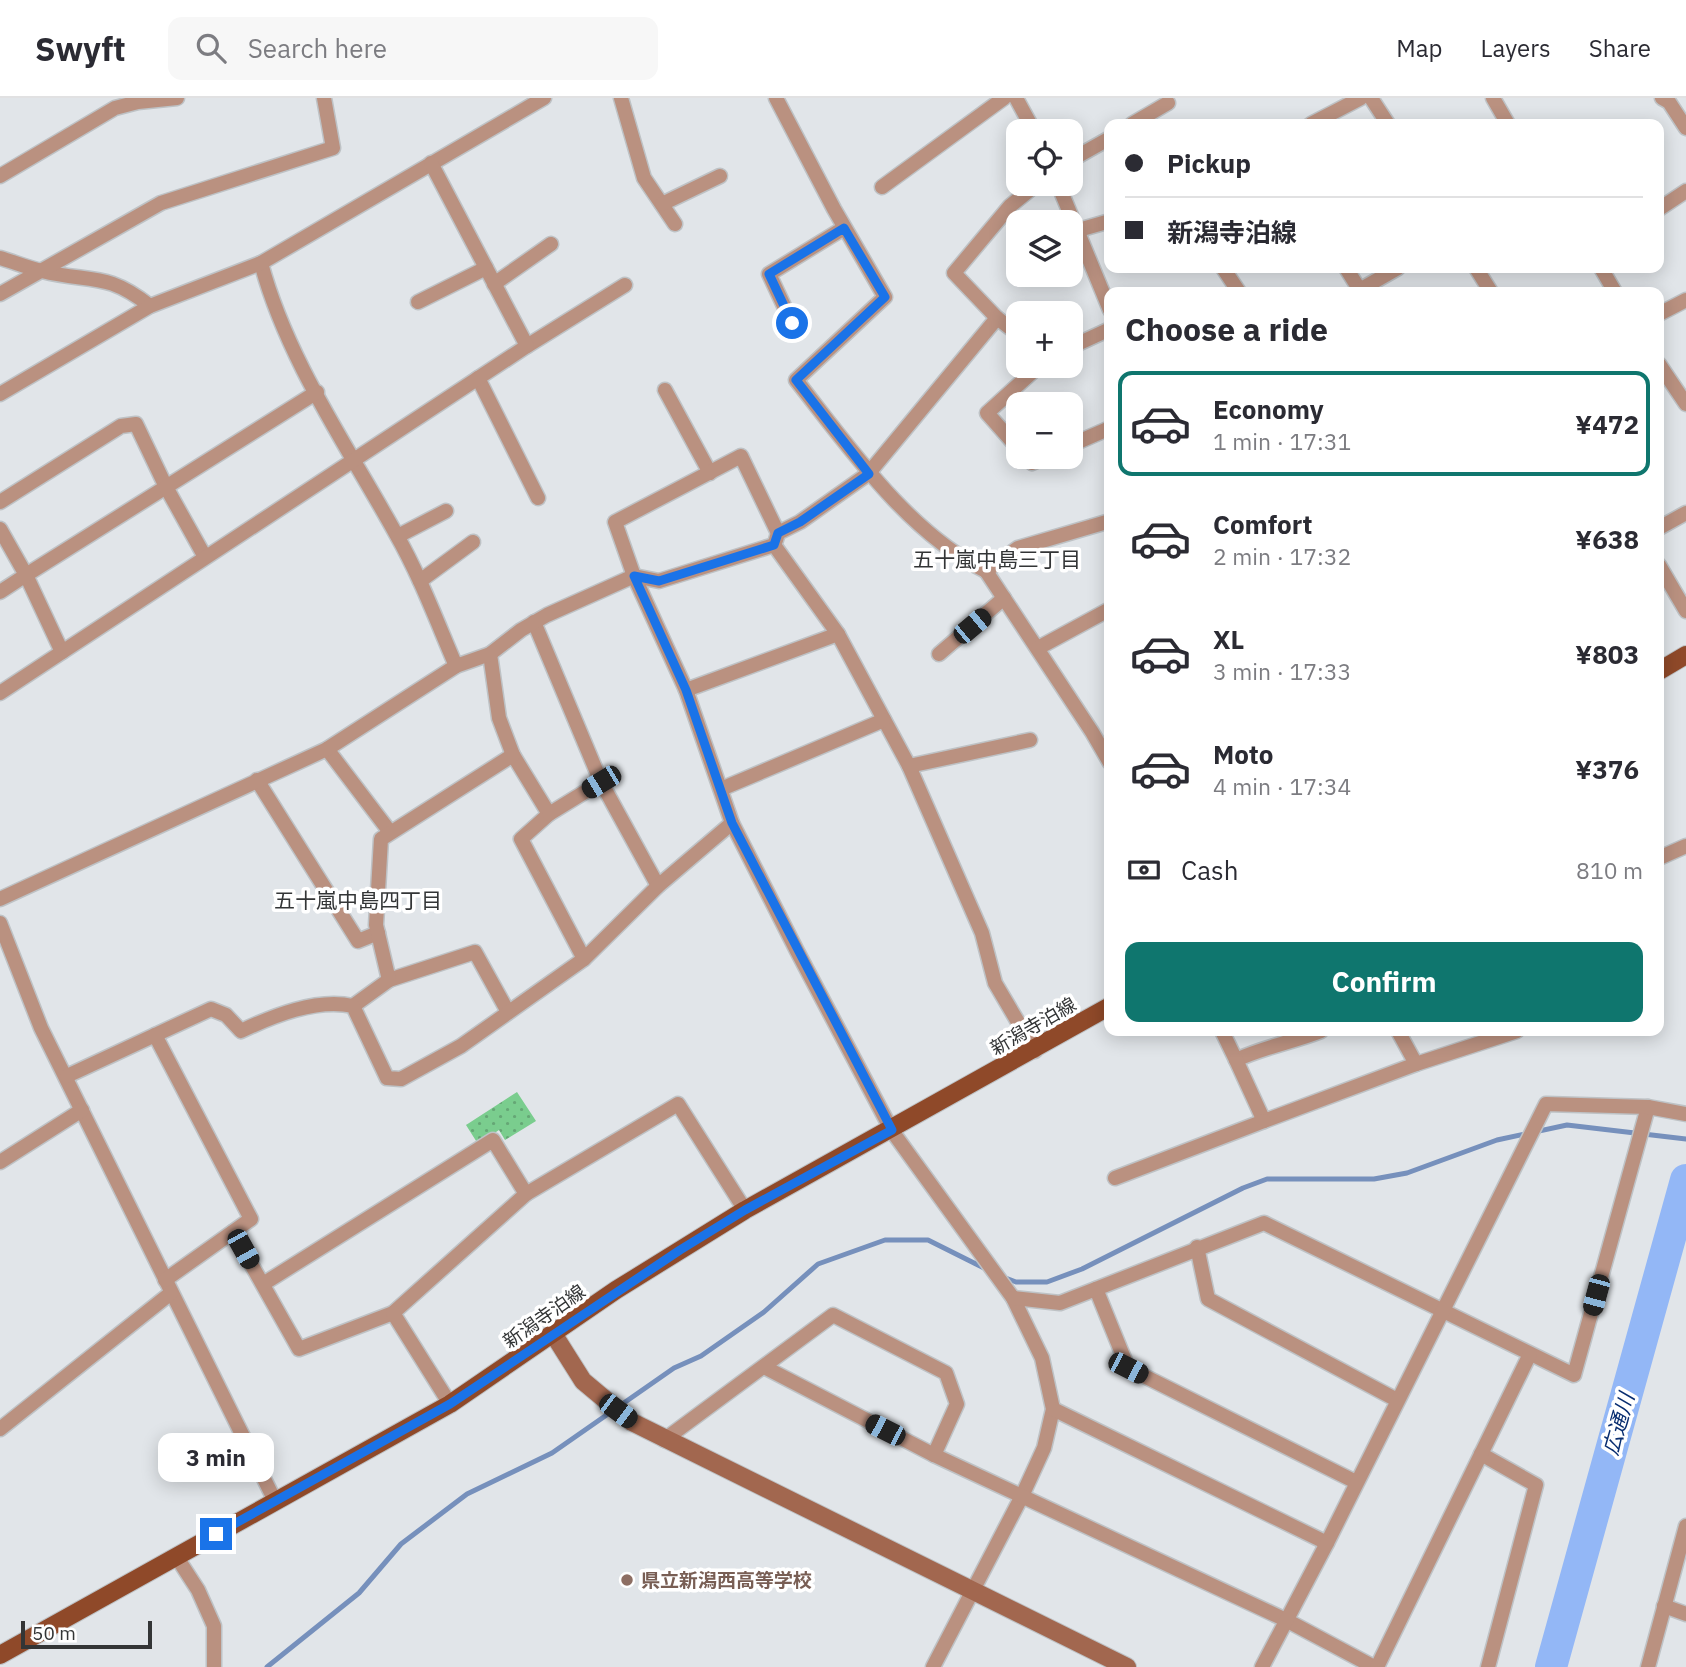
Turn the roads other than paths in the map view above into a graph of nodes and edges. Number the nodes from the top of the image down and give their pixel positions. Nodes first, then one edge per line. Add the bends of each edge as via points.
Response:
1 (177, 98) edge
2 (324, 98) edge
3 (544, 98) edge
4 (621, 98) edge
5 (776, 98) edge
6 (1004, 98) edge
7 (1016, 98) edge
8 (1361, 98) edge
9 (1371, 98) edge
10 (1493, 98) edge
11 (1662, 98) edge
12 (1169, 100) edge
13 (1027, 119) edge
14 (1140, 119) edge
15 (1321, 119) edge
16 (1385, 119) edge
17 (1505, 119) edge
18 (1686, 128) edge
19 (1104, 141) edge
20 (1083, 153) edge
21 (431, 163) junction
22 (0, 176) edge
23 (720, 176) dead end
24 (882, 187) dead end
25 (1686, 191) edge
26 (1022, 196) edge
27 (662, 204) junction
28 (1664, 206) edge
29 (1104, 223) edge
30 (675, 224) dead end
31 (844, 228) junction
32 (1083, 228) edge
33 (551, 244) dead end
34 (1083, 248) edge
35 (0, 258) edge
36 (261, 263) junction
37 (486, 268) junction
38 (43, 272) junction
39 (1390, 273) edge
40 (494, 284) junction
41 (625, 285) dead end
42 (1367, 287) edge
43 (0, 294) edge
44 (1104, 296) edge
45 (1686, 300) edge
46 (418, 302) dead end
47 (150, 306) junction
48 (1664, 311) edge
49 (997, 318) junction
50 (792, 323) dead end
51 (1006, 325) edge
52 (1104, 332) edge
53 (1083, 341) edge
54 (527, 346) junction
55 (1664, 371) edge
56 (478, 378) junction
57 (1026, 378) edge
58 (665, 390) dead end
59 (317, 392) junction
60 (1010, 392) edge
61 (0, 394) edge
62 (1006, 396) edge
63 (1686, 404) edge
64 (1104, 431) edge
65 (1006, 434) edge
66 (1083, 440) edge
67 (352, 459) junction
68 (710, 472) junction
69 (869, 474) junction
70 (166, 487) junction
71 (538, 498) dead end
72 (0, 502) edge
73 (446, 511) dead end
74 (1686, 513) edge
75 (1104, 523) edge
76 (1664, 525) edge
77 (0, 529) edge
78 (398, 536) junction
79 (776, 539) junction
80 (473, 542) dead end
81 (205, 557) junction
82 (986, 571) junction
83 (1664, 574) edge
84 (26, 575) junction
85 (634, 576) junction
86 (419, 581) junction
87 (0, 592) edge
88 (1004, 598) junction
89 (1686, 611) edge
90 (1104, 612) edge
91 (534, 622) junction
92 (838, 634) junction
93 (1038, 648) junction
94 (62, 652) junction
95 (939, 653) dead end
96 (490, 654) junction
97 (1686, 654) edge
98 (456, 666) junction
99 (1664, 668) edge
100 (686, 690) junction
101 (0, 693) edge
102 (884, 720) junction
103 (1030, 740) dead end
104 (327, 748) junction
105 (1104, 753) edge
106 (513, 755) junction
107 (909, 766) junction
108 (257, 780) junction
109 (601, 782) junction
110 (721, 789) junction
111 (549, 814) junction
112 (732, 823) junction
113 (390, 832) junction
114 (1686, 846) edge
115 (1664, 856) edge
116 (658, 887) junction
117 (0, 899) edge
118 (0, 923) edge
119 (378, 933) junction
120 (584, 959) junction
121 (389, 980) junction
122 (353, 1006) junction
123 (1104, 1010) edge
124 (508, 1012) junction
125 (155, 1035) junction
126 (1224, 1036) edge
127 (1307, 1036) edge
128 (1401, 1036) edge
129 (1502, 1036) edge
130 (1035, 1051) junction
131 (1236, 1060) junction
132 (1416, 1064) junction
133 (67, 1076) junction
134 (1648, 1107) junction
135 (82, 1110) junction
136 (1686, 1114) edge
137 (1264, 1121) junction
138 (892, 1130) junction
139 (0, 1162) edge
140 (1115, 1178) dead end
141 (526, 1194) junction
142 (745, 1210) junction
143 (233, 1232) junction
144 (1197, 1247) junction
145 (263, 1284) junction
146 (168, 1286) junction
147 (1096, 1289) junction
148 (1013, 1298) junction
149 (1441, 1310) junction
150 (393, 1313) junction
151 (554, 1335) junction
152 (1530, 1354) junction
153 (764, 1367) junction
154 (1397, 1399) junction
155 (450, 1404) junction
156 (1052, 1409) junction
157 (0, 1429) edge
158 (664, 1440) junction
159 (1481, 1454) junction
160 (934, 1455) junction
161 (1356, 1482) junction
162 (1022, 1496) junction
163 (275, 1501) junction
164 (1686, 1525) edge
165 (1327, 1543) junction
166 (176, 1556) junction
167 (973, 1590) junction
168 (1664, 1606) junction
169 (1686, 1614) edge
170 (1286, 1620) junction
171 (0, 1655) edge
172 (215, 1667) edge
173 (933, 1667) edge
174 (1127, 1667) edge
175 (1262, 1667) edge
176 (1376, 1667) edge
177 (1488, 1667) edge
178 (1648, 1667) edge

1 - 22 street via 115,108
2 - 38 street via 333,148 161,203
3 - 21 street
4 - 27 street via 644,178
5 - 31 street
6 - 24 street
7 - 13 street
8 - 15 street
9 - 16 street
10 - 17 street
11 - 18 street
12 - 14 street
19 - 20 street
21 - 36 street
21 - 37 street
23 - 27 street
25 - 28 street
26 - 49 street via 954,273
27 - 30 street
29 - 32 street
31 - 50 street via 769,274
31 - 69 street via 885,297 796,380
33 - 40 street
34 - 44 street
35 - 38 street
36 - 47 street
36 - 59 street via 273,307
37 - 40 street
37 - 46 street
38 - 43 street
38 - 47 street via 108,281 127,288
39 - 42 street
40 - 54 street
41 - 54 street
45 - 48 street
47 - 61 street
49 - 51 street
49 - 69 street
52 - 53 street
54 - 56 street
55 - 63 street
56 - 67 street
56 - 71 street
57 - 60 street
58 - 68 street
59 - 67 street
59 - 70 street
62 - 65 street via 987,413
64 - 66 street
67 - 78 street
67 - 81 street
68 - 79 street via 741,456
68 - 85 street via 615,522
69 - 79 street
69 - 82 street via 958,557
70 - 72 street via 136,424 121,426
70 - 81 street
70 - 84 street
73 - 78 street
74 - 76 street
75 - 82 street via 1018,548
77 - 84 street
78 - 86 street
79 - 85 street via 659,581
79 - 92 street
80 - 86 street
81 - 94 street
82 - 88 street
83 - 89 street
84 - 87 street
84 - 94 street
85 - 91 street
85 - 100 street
86 - 98 street
88 - 93 street
88 - 95 street
90 - 93 street
91 - 96 street
91 - 109 street
92 - 100 street
92 - 102 street
93 - 105 street
94 - 101 street
96 - 98 street
96 - 106 street via 499,718
97 - 99 main road
98 - 104 street
100 - 110 street
102 - 107 street
102 - 110 street
103 - 107 street
104 - 108 street
104 - 113 street
106 - 111 street
106 - 113 street
107 - 130 street via 969,899 995,983
108 - 117 street
108 - 119 street via 358,940
109 - 111 street
109 - 116 street
110 - 112 street
111 - 120 street via 521,839
112 - 116 street
112 - 138 street
113 - 119 street via 381,839
114 - 115 street
116 - 120 street
118 - 133 street via 41,1028
119 - 121 street
120 - 124 street
121 - 122 street
121 - 124 street via 475,952
122 - 124 street via 387,1078 401,1079 461,1046
122 - 125 street via 312,1006 240,1031 226,1015 211,1009
123 - 130 main road, 新潟寺泊線
125 - 133 street
125 - 143 street via 251,1219
126 - 131 street
127 - 131 street via 1289,1044 1265,1046
128 - 132 street
129 - 132 street
130 - 138 main road, 新潟寺泊線
131 - 137 street
132 - 137 street
133 - 135 street
134 - 136 street
134 - 149 street via 1546,1104
134 - 152 street via 1574,1375
135 - 139 street
135 - 146 street
137 - 140 street
138 - 142 main road, 新潟寺泊線
138 - 148 street
141 - 142 street via 678,1104
141 - 145 street via 493,1140
141 - 150 street
142 - 151 main road, 新潟寺泊線
143 - 145 street
143 - 146 street
144 - 147 street
144 - 149 street via 1264,1223
144 - 154 street via 1208,1299
145 - 150 street via 299,1349
146 - 157 street
146 - 163 street
147 - 148 street via 1060,1303
147 - 161 street via 1128,1368
148 - 156 street via 1042,1358
149 - 152 street
149 - 154 street
150 - 155 street
151 - 155 main road, 新潟寺泊線
151 - 158 street via 583,1381 603,1400
152 - 159 street
153 - 158 street
153 - 160 street
153 - 160 street via 834,1315 946,1373 957,1404
154 - 161 street
155 - 163 main road, 新潟寺泊線
156 - 162 street via 1044,1448
156 - 165 street
158 - 167 street
159 - 176 street
159 - 177 street via 1536,1485
160 - 162 street
161 - 165 street
162 - 167 street
162 - 170 street
163 - 166 main road, 新潟寺泊線
164 - 168 street
165 - 170 street
166 - 171 main road, 新潟寺泊線
166 - 172 street via 215,1626
167 - 173 street
167 - 174 street
168 - 169 street
168 - 178 street
170 - 175 street
170 - 176 street

